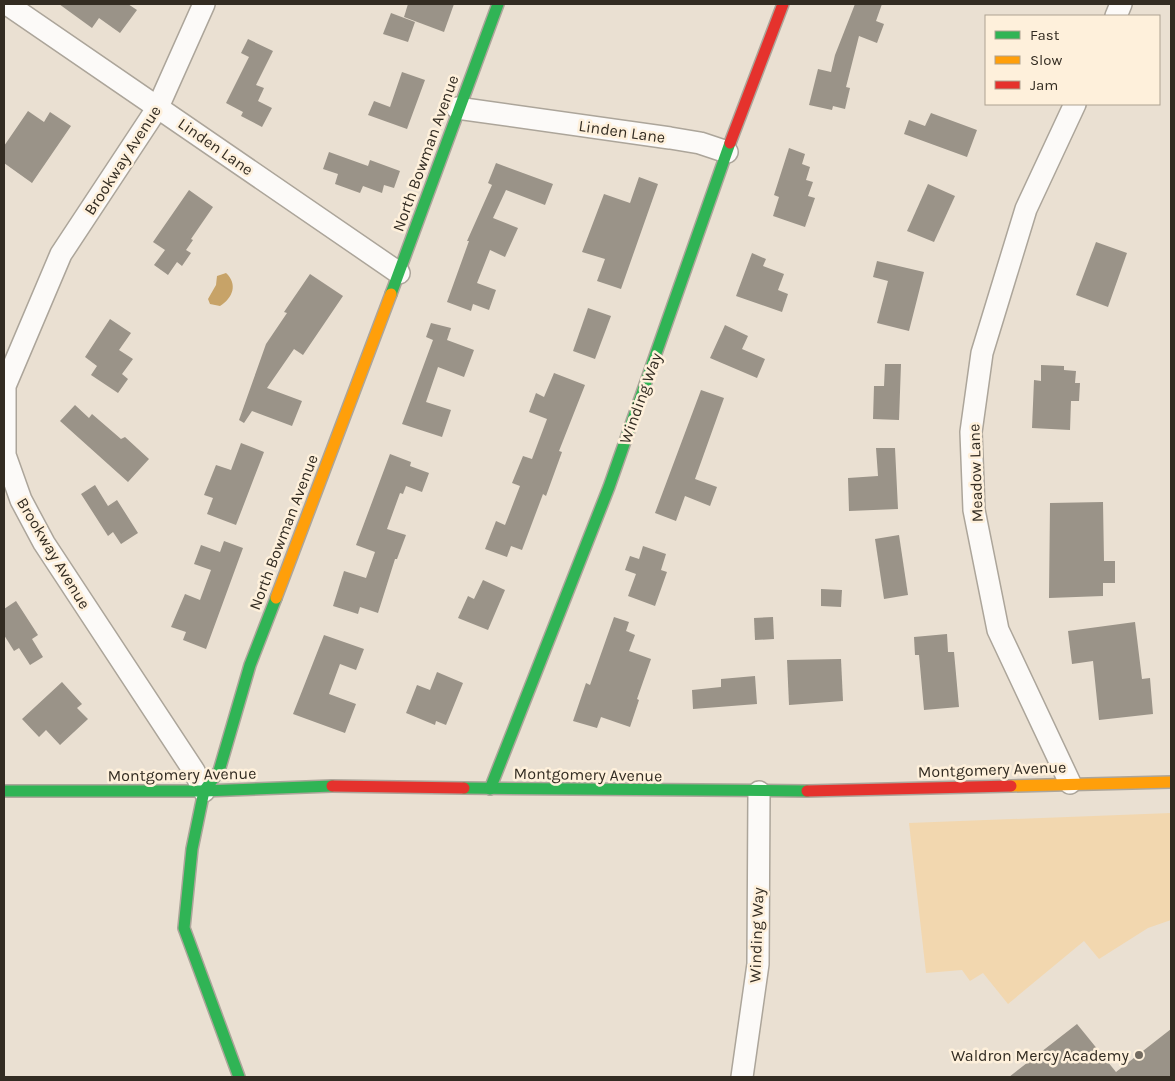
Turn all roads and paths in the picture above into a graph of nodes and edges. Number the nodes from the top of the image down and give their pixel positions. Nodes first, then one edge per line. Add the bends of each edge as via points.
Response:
1 (7, 4) edge
2 (204, 4) edge
3 (498, 4) edge
4 (783, 4) edge
5 (1075, 105) edge
6 (158, 106) junction
7 (457, 108) junction
8 (726, 152) junction
9 (399, 273) junction
10 (4, 386) edge
11 (4, 456) edge
12 (1171, 782) edge
13 (1070, 783) junction
14 (490, 789) junction
15 (4, 791) edge
16 (204, 791) junction
17 (759, 792) junction
18 (239, 1077) edge
19 (742, 1077) edge

1 - 6 street, Linden Lane
2 - 6 street, Brookway Avenue
3 - 7 street, North Bowman Avenue
4 - 8 street, Winding Way
5 - 13 street, Meadow Lane via 1026,209 982,354 971,432 974,510 998,630
6 - 9 street, Linden Lane
6 - 10 street, Brookway Avenue via 61,254
7 - 8 street, Linden Lane via 670,138
7 - 9 street, North Bowman Avenue
8 - 14 street, Winding Way via 608,487
9 - 16 street, North Bowman Avenue via 252,658 219,771
10 - 11 street, Brookway Avenue
11 - 16 street, Brookway Avenue via 21,500 44,544
12 - 13 street, Montgomery Avenue
13 - 17 street, Montgomery Avenue
14 - 16 street, Montgomery Avenue via 331,786
14 - 17 street, Montgomery Avenue
15 - 16 street, Montgomery Avenue
16 - 18 street, North Bowman Avenue via 192,849 184,928
17 - 19 street, Winding Way via 758,964

